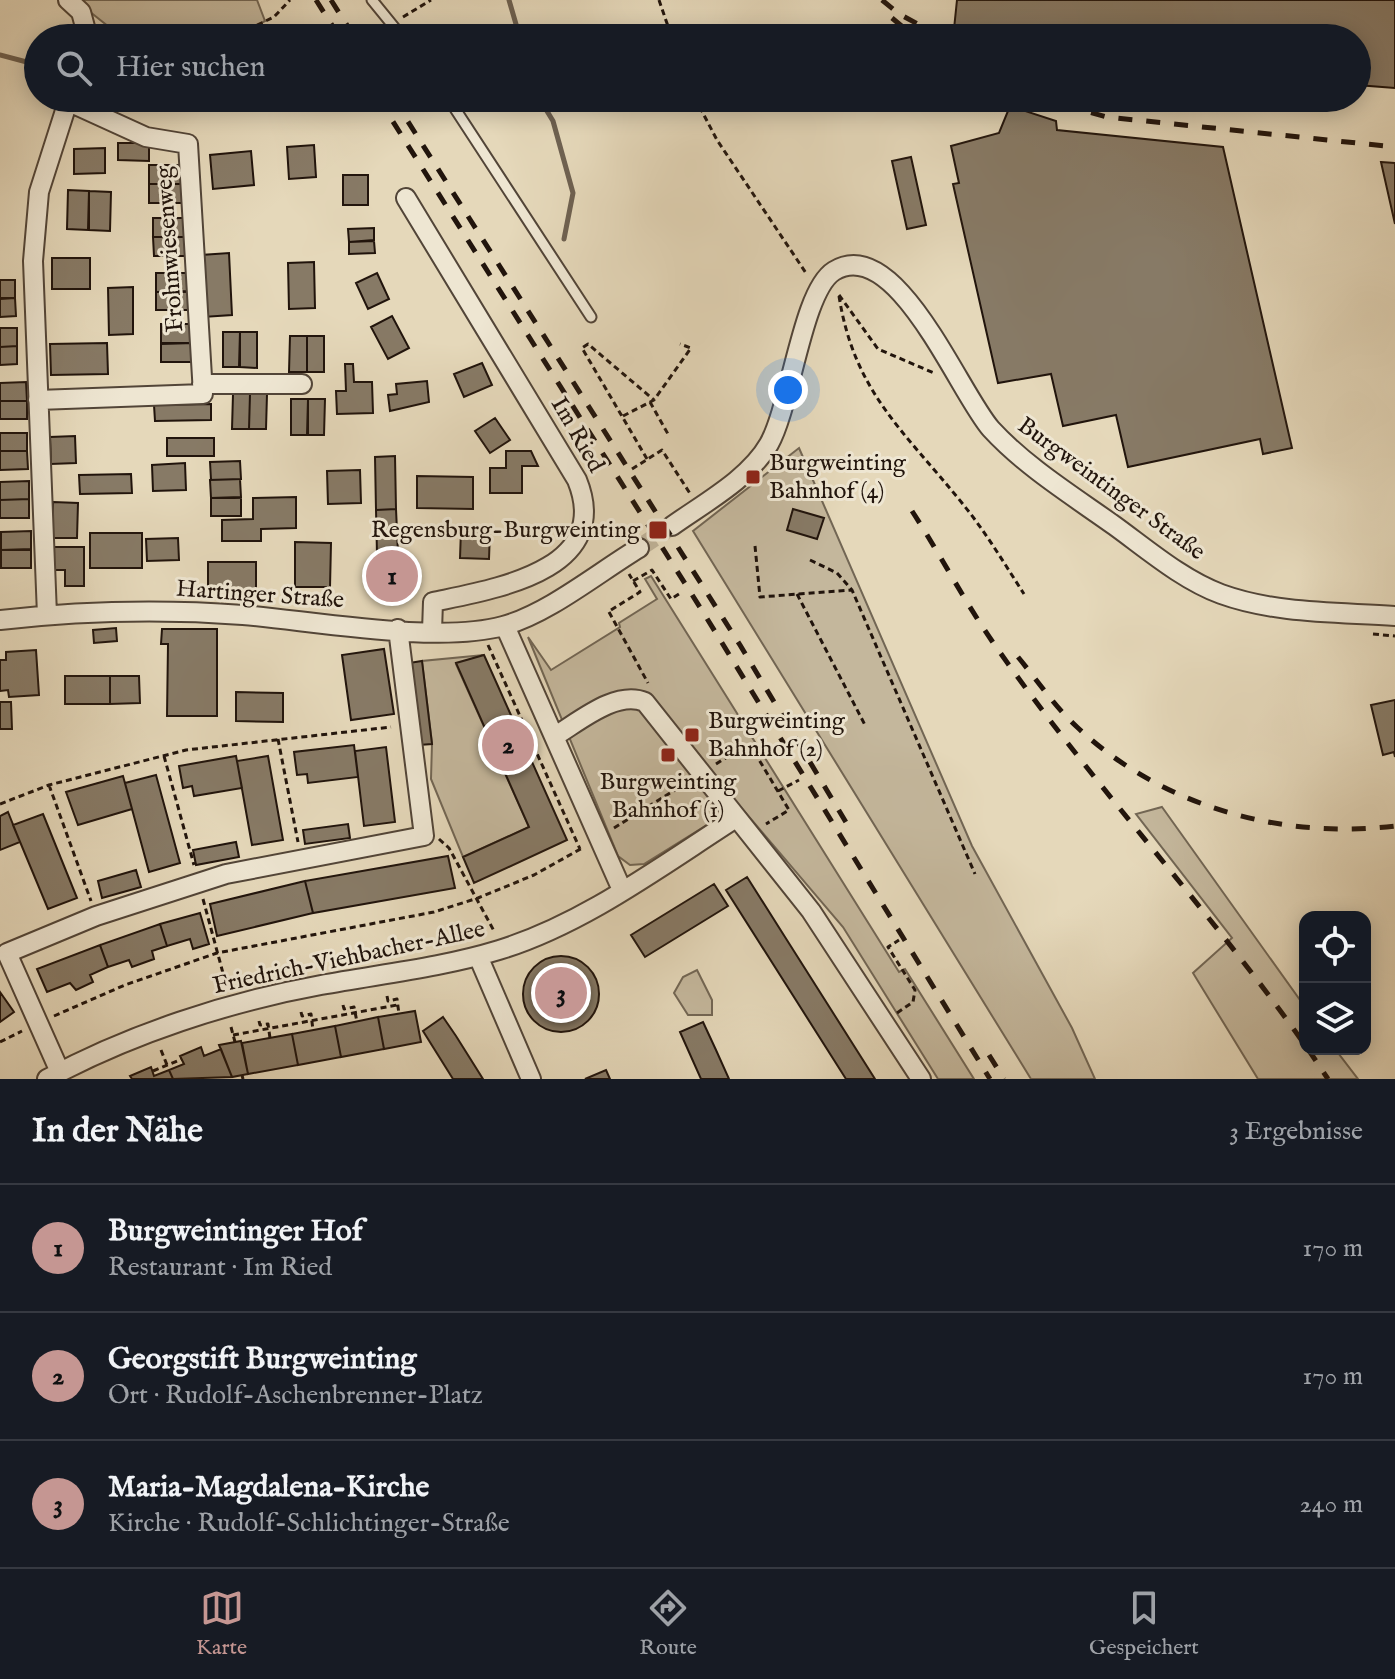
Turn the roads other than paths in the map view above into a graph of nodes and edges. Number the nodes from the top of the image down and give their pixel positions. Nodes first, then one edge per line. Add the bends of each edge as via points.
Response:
1 (68, 0) edge
2 (372, 0) edge
3 (84, 24) edge
4 (392, 24) edge
5 (64, 112) edge
6 (95, 112) edge
7 (457, 112) edge
8 (406, 198) dead end
9 (591, 317) dead end
10 (202, 384) junction
11 (302, 384) dead end
12 (38, 400) junction
13 (672, 526) tunnel mouth
14 (639, 548) tunnel mouth
15 (47, 615) junction
16 (1395, 616) edge
17 (0, 620) edge
18 (505, 626) junction
19 (398, 629) junction
20 (432, 631) junction
21 (555, 736) junction
22 (736, 818) junction
23 (622, 890) junction
24 (478, 956) junction
25 (54, 1075) edge
26 (531, 1079) edge
27 (921, 1079) edge

1 - 3 street via 81,12
2 - 4 lane
5 - 12 street via 39,192 32,280
6 - 10 street, Frohnwiesenweg via 146,137 188,144
7 - 9 lane
8 - 20 street, Im Ried via 577,480 585,508 577,538 555,562 519,582 433,602
10 - 11 street
10 - 12 street via 203,394
12 - 15 street
13 - 16 street, Burgweintinger Straße via 749,468 768,447 822,283 854,264 901,290 994,432 1052,481 1192,579 1219,594 1257,603
14 - 18 street, Hartinger Straße
15 - 17 street, Hartinger Straße
15 - 19 street, Hartinger Straße via 209,614
18 - 20 street, Hartinger Straße
18 - 21 street
19 - 20 street, Hartinger Straße
19 - 25 street via 424,836 226,874 96,916 7,953 38,1022
21 - 22 street via 618,700 637,699 653,709
21 - 23 street
22 - 23 street, Friedrich-Viehbacher-Allee
22 - 27 street via 827,933
23 - 24 street, Friedrich-Viehbacher-Allee via 577,917
24 - 25 street, Friedrich-Viehbacher-Allee via 274,995 134,1040
24 - 26 street

